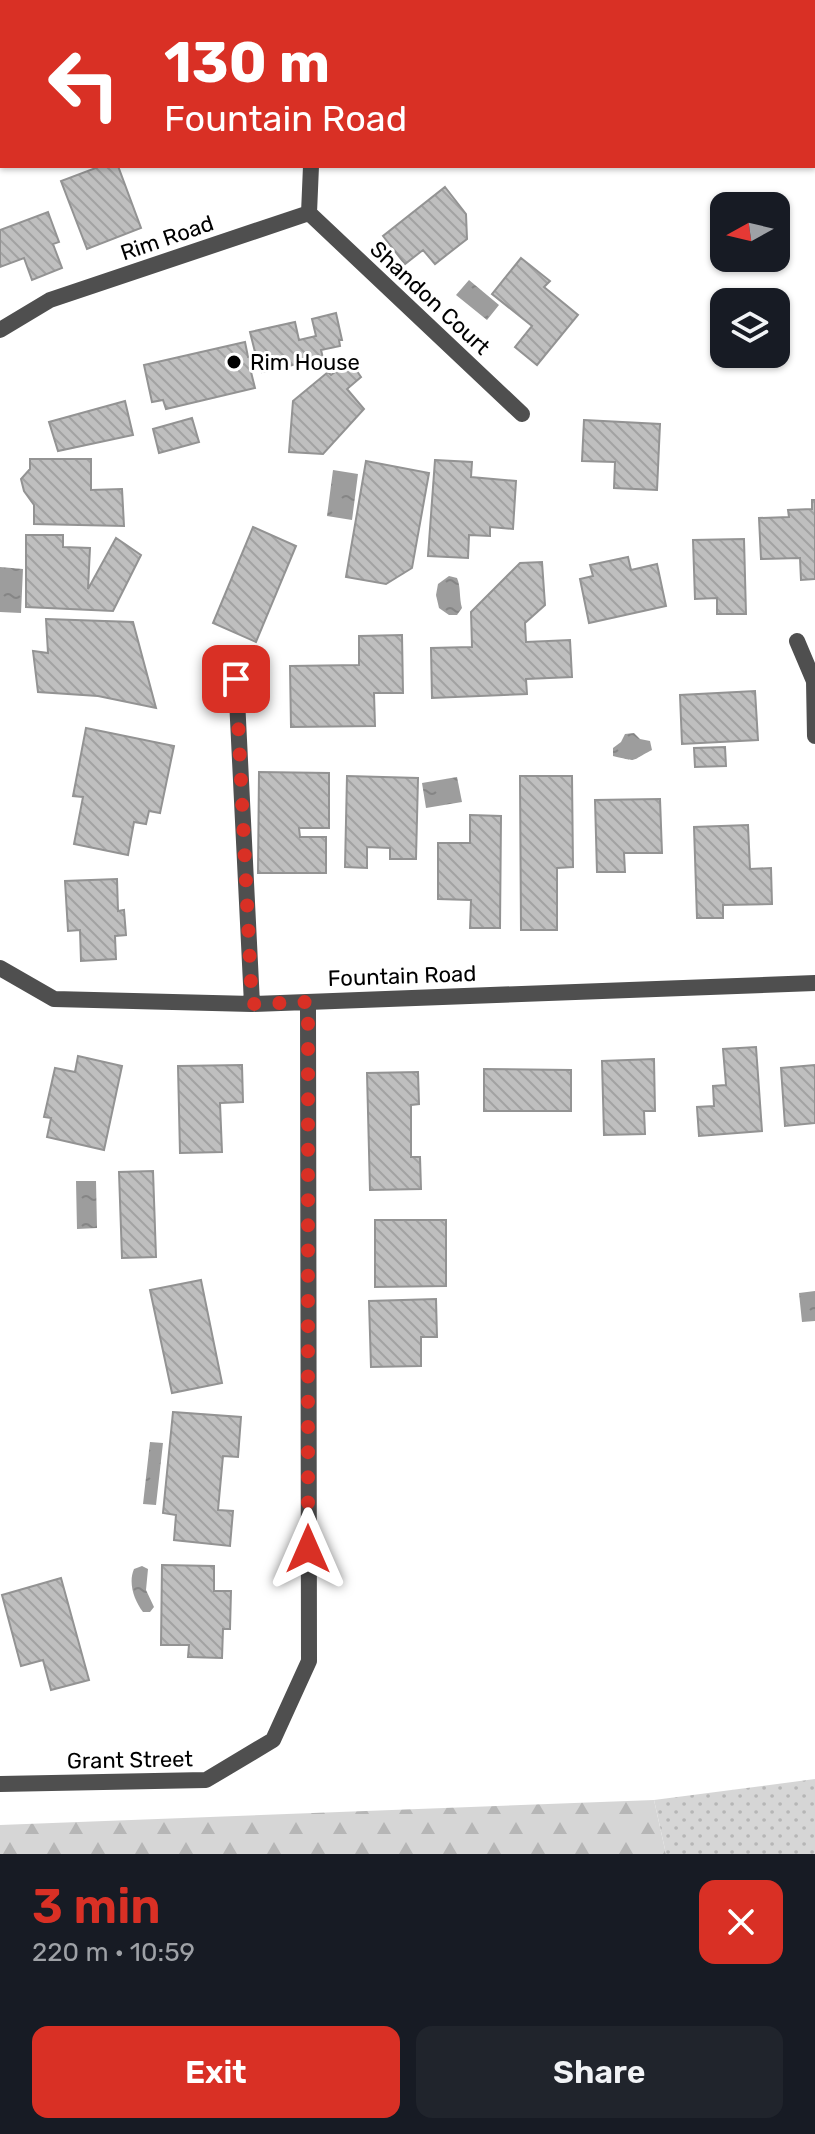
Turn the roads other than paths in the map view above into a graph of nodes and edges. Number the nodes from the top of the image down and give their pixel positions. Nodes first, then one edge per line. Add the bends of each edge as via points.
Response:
1 (311, 168) edge
2 (309, 213) junction
3 (0, 330) edge
4 (522, 414) dead end
5 (797, 641) dead end
6 (236, 679) dead end
7 (815, 736) edge
8 (0, 968) edge
9 (815, 983) edge
10 (308, 1002) junction
11 (252, 1004) junction
12 (0, 1784) edge

1 - 2 street
2 - 3 street, Rim Road via 50,300
2 - 4 street, Shandon Court
5 - 7 street via 814,681
6 - 11 street
8 - 11 street, Fountain Road via 54,999
9 - 10 street, Fountain Road
10 - 11 street, Fountain Road
10 - 12 street, Grant Street via 309,1661 273,1740 206,1780

